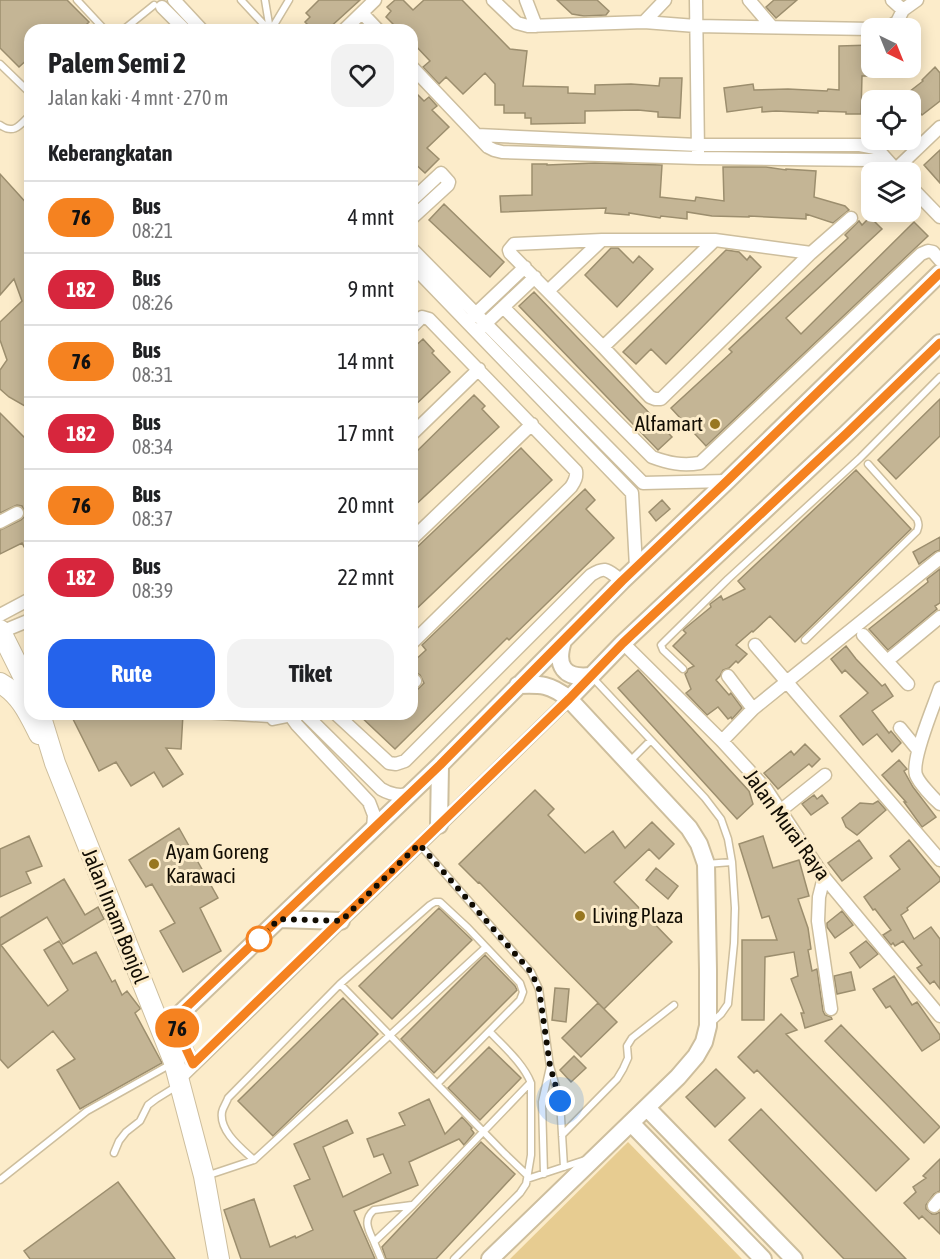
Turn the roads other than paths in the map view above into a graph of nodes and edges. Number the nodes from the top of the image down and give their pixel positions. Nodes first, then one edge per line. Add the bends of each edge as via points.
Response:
1 (77, 0) edge
2 (241, 0) edge
3 (265, 0) edge
4 (289, 0) edge
5 (375, 0) edge
6 (526, 0) edge
7 (664, 0) edge
8 (696, 0) edge
9 (748, 0) edge
10 (892, 0) edge
11 (917, 0) edge
12 (162, 2) edge
13 (501, 2) edge
14 (903, 10) junction
15 (362, 13) junction
16 (899, 18) edge
17 (644, 22) junction
18 (99, 24) edge
19 (131, 24) edge
20 (180, 24) edge
21 (193, 24) edge
22 (264, 24) edge
23 (269, 24) edge
24 (274, 24) edge
25 (350, 24) edge
26 (372, 24) edge
27 (536, 26) junction
28 (696, 26) junction
29 (772, 27) junction
30 (861, 28) edge
31 (0, 64) edge
32 (418, 73) edge
33 (24, 87) edge
34 (24, 121) edge
35 (0, 125) edge
36 (940, 127) edge
37 (698, 152) junction
38 (888, 162) edge
39 (906, 162) edge
40 (418, 194) edge
41 (921, 197) edge
42 (418, 212) edge
43 (940, 217) edge
44 (851, 218) dead end
45 (602, 240) junction
46 (715, 240) junction
47 (812, 253) junction
48 (418, 256) edge
49 (940, 260) edge
50 (525, 267) junction
51 (418, 270) edge
52 (940, 273) edge
53 (535, 278) junction
54 (548, 291) junction
55 (503, 307) junction
56 (472, 317) junction
57 (418, 321) edge
58 (482, 328) junction
59 (940, 343) edge
60 (603, 347) junction
61 (479, 369) junction
62 (940, 377) edge
63 (532, 424) junction
64 (418, 428) edge
65 (586, 435) junction
66 (868, 464) dead end
67 (727, 481) junction
68 (643, 483) junction
69 (632, 493) junction
70 (17, 513) dead end
71 (0, 522) edge
72 (418, 533) edge
73 (940, 558) edge
74 (636, 567) junction
75 (622, 581) junction
76 (24, 604) edge
77 (940, 616) edge
78 (24, 621) edge
79 (0, 626) edge
80 (863, 635) dead end
81 (418, 637) edge
82 (805, 640) dead end
83 (563, 641) junction
84 (623, 643) junction
85 (755, 645) dead end
86 (887, 661) junction
87 (683, 669) dead end
88 (591, 676) junction
89 (728, 676) dead end
90 (24, 677) edge
91 (0, 683) edge
92 (787, 683) junction
93 (908, 684) dead end
94 (518, 685) junction
95 (940, 688) edge
96 (569, 699) junction
97 (24, 705) edge
98 (753, 709) junction
99 (31, 720) edge
100 (42, 720) edge
101 (294, 720) edge
102 (311, 720) edge
103 (342, 720) edge
104 (900, 728) dead end
105 (651, 741) junction
106 (722, 741) junction
107 (918, 750) junction
108 (628, 762) junction
109 (55, 763) junction
110 (440, 765) junction
111 (825, 775) dead end
112 (410, 794) junction
113 (940, 804) edge
114 (780, 811) junction
115 (439, 825) junction
116 (373, 829) junction
117 (419, 844) junction
118 (940, 860) edge
119 (732, 862) junction
120 (706, 864) junction
121 (824, 877) junction
122 (279, 919) junction
123 (341, 921) junction
124 (486, 947) junction
125 (340, 984) junction
126 (675, 1005) dead end
127 (831, 1009) dead end
128 (940, 1017) edge
129 (167, 1026) junction
130 (708, 1026) junction
131 (490, 1032) junction
132 (389, 1034) junction
133 (550, 1066) junction
134 (182, 1072) junction
135 (531, 1083) junction
136 (437, 1084) junction
137 (646, 1108) junction
138 (631, 1123) junction
139 (483, 1132) junction
140 (562, 1135) junction
141 (114, 1153) dead end
142 (597, 1156) junction
143 (254, 1160) junction
144 (564, 1167) junction
145 (544, 1174) junction
146 (204, 1176) junction
147 (528, 1178) junction
148 (0, 1180) edge
149 (413, 1205) junction
150 (374, 1242) junction
151 (219, 1259) edge
152 (381, 1259) edge
153 (454, 1259) edge
154 (490, 1259) edge
155 (763, 1259) edge
156 (794, 1259) edge

1 - 18 lane
2 - 22 lane
3 - 23 lane
4 - 24 lane
5 - 15 street
6 - 27 street
7 - 17 street
8 - 28 street
9 - 29 street
10 - 14 street
11 - 14 street
12 - 19 lane
12 - 20 street
12 - 21 street
13 - 27 street via 517,22
14 - 16 street
15 - 25 street
15 - 26 street
17 - 27 street
17 - 28 street
28 - 29 street
28 - 37 street
29 - 30 street
31 - 33 lane
32 - 37 street via 477,135
34 - 35 lane via 15,129
36 - 39 street
37 - 38 street via 860,145 875,148
40 - 42 street via 441,173 449,182
41 - 43 street
44 - 47 street
45 - 46 street
45 - 50 street via 514,244 510,254
45 - 54 street
46 - 47 street
46 - 60 street
47 - 60 street via 661,399 650,397
48 - 56 street
49 - 55 street via 933,252 921,254 700,463 688,465 669,464 652,457
50 - 53 street
50 - 56 street
51 - 56 street
52 - 67 street
53 - 54 street
53 - 55 street
54 - 60 street
55 - 58 street
56 - 58 street
57 - 61 street via 422,317 429,319
58 - 65 street
59 - 84 street
61 - 63 street
61 - 64 street
62 - 87 lane via 661,645
63 - 72 street
63 - 81 street via 576,471 575,481
65 - 68 street
65 - 69 street
66 - 82 lane via 917,519 919,527
67 - 68 street
67 - 74 street
68 - 69 street
69 - 74 street
70 - 71 street
73 - 92 street
74 - 75 street
75 - 83 street
75 - 103 street via 606,569 591,575 405,761 389,763
76 - 79 street
77 - 86 street
78 - 79 street
79 - 90 main road
80 - 86 street
83 - 88 street via 561,665 572,676
83 - 94 street
84 - 88 street
84 - 106 street, Jalan Murai Raya
85 - 92 street
86 - 93 street
88 - 96 street
88 - 105 lane
89 - 98 street
91 - 97 main road via 10,688
92 - 98 street
92 - 118 street
94 - 96 street via 551,687
94 - 110 street
95 - 107 street
96 - 108 street
96 - 115 street
98 - 106 street
99 - 109 main road
100 - 109 main road, Jalan Imam Bonjol
101 - 116 street via 369,802 374,815
102 - 112 street via 381,789 395,795
104 - 107 street
105 - 108 lane
105 - 119 lane via 721,819
106 - 114 street, Jalan Murai Raya via 766,789
107 - 113 street via 915,773
108 - 120 street via 689,828
109 - 129 main road, Jalan Imam Bonjol
110 - 112 street
110 - 115 street
111 - 114 street
112 - 116 street
114 - 121 street, Jalan Murai Raya
115 - 117 street
116 - 122 street
117 - 123 street
117 - 133 lane via 531,972 539,989
119 - 120 lane
119 - 130 lane via 735,908 731,988 728,1005
120 - 130 street
121 - 127 street via 818,921
121 - 128 street, Jalan Murai Raya
122 - 123 street
122 - 129 street
123 - 134 street
124 - 125 lane via 445,906 435,902
124 - 131 lane via 524,992
124 - 132 lane
125 - 132 lane
125 - 143 lane via 228,1098 222,1112 225,1128
126 - 140 lane via 632,1038 617,1079
129 - 134 main road, Jalan Imam Bonjol
130 - 137 street via 696,1056
131 - 135 lane
131 - 136 lane
132 - 136 lane
132 - 143 lane
133 - 140 lane via 560,1101
133 - 145 lane via 542,1102
134 - 141 lane via 148,1105 140,1122 126,1132
134 - 146 main road, Jalan Imam Bonjol
134 - 148 lane via 87,1111
135 - 139 lane
135 - 147 lane
136 - 139 lane
137 - 138 street
137 - 156 street
138 - 142 street
138 - 155 street
139 - 147 lane
139 - 149 lane
140 - 144 lane
142 - 144 lane
142 - 154 street
143 - 146 lane
144 - 145 lane
145 - 147 lane
146 - 151 main road, Jalan Imam Bonjol
147 - 153 lane via 520,1192
149 - 150 lane
149 - 150 lane via 370,1213 367,1223
150 - 152 lane

